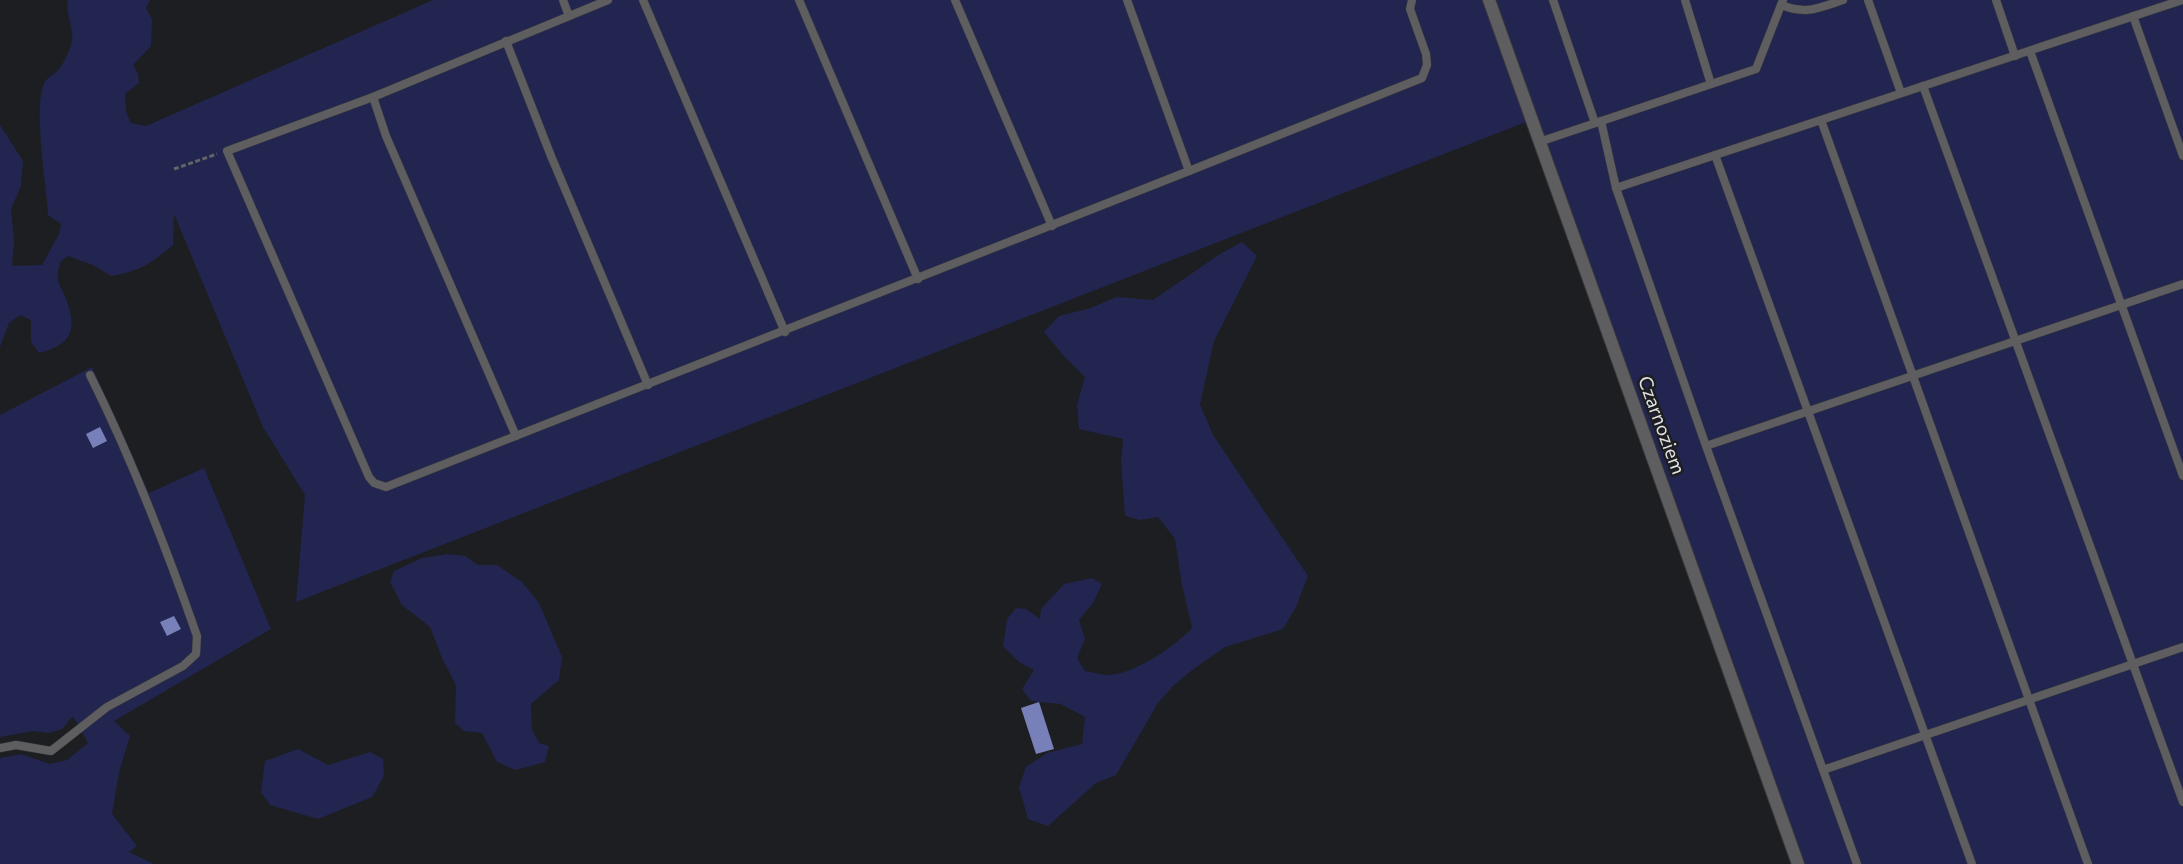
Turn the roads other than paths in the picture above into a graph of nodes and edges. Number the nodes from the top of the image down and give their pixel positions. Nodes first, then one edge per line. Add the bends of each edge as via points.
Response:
1 (563, 0) edge
2 (608, 0) edge
3 (643, 0) edge
4 (799, 0) edge
5 (955, 0) edge
6 (1127, 0) edge
7 (1412, 0) edge
8 (1489, 0) edge
9 (1553, 0) edge
10 (1685, 0) edge
11 (1843, 0) edge
12 (1868, 0) edge
13 (1996, 0) edge
14 (2182, 0) edge
15 (1782, 3) edge
16 (2163, 3) edge
17 (569, 16) junction
18 (2133, 16) junction
19 (506, 41) junction
20 (2030, 51) junction
21 (2015, 56) junction
22 (1711, 84) junction
23 (1923, 86) junction
24 (1901, 93) junction
25 (373, 97) junction
26 (1821, 120) junction
27 (1598, 122) junction
28 (1538, 142) junction
29 (1715, 155) junction
30 (2183, 156) edge
31 (1189, 171) junction
32 (1616, 188) junction
33 (1052, 226) junction
34 (918, 279) junction
35 (2183, 284) edge
36 (2122, 304) junction
37 (785, 332) junction
38 (2016, 340) junction
39 (90, 375) dead end
40 (1913, 376) junction
41 (648, 385) junction
42 (1809, 411) junction
43 (516, 436) junction
44 (1706, 446) junction
45 (2183, 476) edge
46 (2183, 647) edge
47 (2133, 666) junction
48 (2030, 700) junction
49 (1926, 736) junction
50 (0, 748) edge
51 (1823, 770) junction
52 (2183, 802) edge
53 (1798, 864) edge
54 (1857, 864) edge
55 (1972, 864) edge
56 (2088, 864) edge

1 - 17 lane
2 - 17 lane
3 - 37 lane
4 - 34 lane
5 - 33 lane
6 - 31 lane
7 - 31 lane via 1410,10 1427,65 1422,78
8 - 28 street, Czarnoziem
9 - 27 lane
10 - 22 lane
11 - 15 lane via 1798,11
12 - 24 lane
13 - 21 lane
14 - 16 lane
15 - 22 lane via 1756,69
16 - 18 lane
17 - 19 lane
18 - 20 lane
18 - 30 lane
19 - 25 lane
19 - 41 lane
20 - 21 lane
20 - 36 lane
21 - 23 lane
22 - 27 lane
23 - 24 lane
23 - 38 lane
24 - 26 lane
25 - 43 lane via 386,136
25 - 43 lane via 227,151 374,483 386,487
26 - 29 lane
26 - 40 lane
27 - 28 lane
27 - 32 lane
28 - 53 street, Czarnoziem via 1657,465
29 - 32 lane
29 - 42 lane
31 - 33 lane
32 - 44 lane
33 - 34 lane
34 - 37 lane
35 - 36 lane
36 - 38 lane
36 - 45 lane
37 - 41 lane
38 - 40 lane
38 - 47 lane
39 - 50 lane via 124,443 157,527 197,636 196,654 183,666 108,708 51,751 16,745
40 - 42 lane
40 - 48 lane
41 - 43 lane
42 - 44 lane
42 - 49 lane
44 - 51 lane
46 - 47 lane
47 - 48 lane
47 - 52 lane
48 - 49 lane
48 - 56 lane
49 - 51 lane
49 - 55 lane
51 - 54 lane

